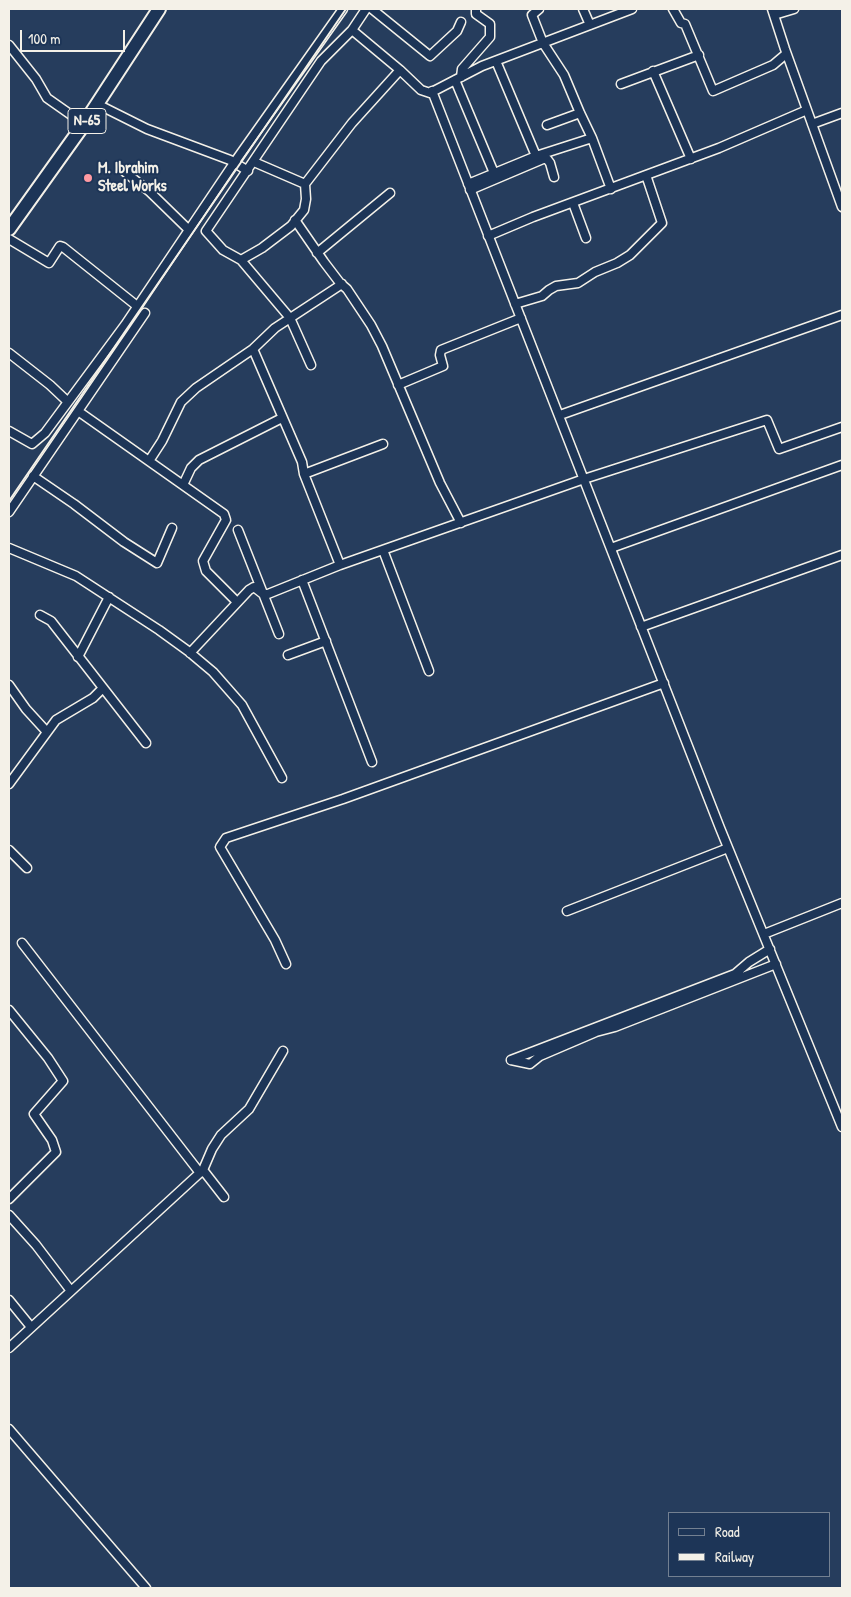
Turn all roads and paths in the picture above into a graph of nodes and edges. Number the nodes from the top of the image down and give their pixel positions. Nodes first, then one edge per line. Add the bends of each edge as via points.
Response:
1 (159, 9) edge
2 (343, 9) edge
3 (366, 9) edge
4 (372, 9) edge
5 (476, 9) edge
6 (540, 9) edge
7 (583, 9) edge
8 (632, 9) edge
9 (673, 9) edge
10 (794, 9) edge
11 (773, 12) edge
12 (462, 22) dead end
13 (590, 25) junction
14 (352, 30) junction
15 (543, 43) junction
16 (9, 45) edge
17 (786, 54) junction
18 (699, 55) junction
19 (496, 61) junction
20 (400, 70) junction
21 (653, 71) junction
22 (458, 78) junction
23 (621, 84) dead end
24 (432, 91) junction
25 (97, 104) junction
26 (807, 110) junction
27 (580, 112) junction
28 (842, 113) edge
29 (84, 124) junction
30 (812, 124) junction
31 (547, 125) dead end
32 (592, 138) junction
33 (536, 156) junction
34 (691, 159) junction
35 (254, 162) junction
36 (234, 164) junction
37 (248, 171) junction
38 (126, 172) dead end
39 (494, 173) junction
40 (646, 175) junction
41 (554, 177) dead end
42 (304, 184) junction
43 (469, 187) junction
44 (611, 189) junction
45 (390, 193) dead end
46 (573, 203) junction
47 (842, 207) edge
48 (295, 220) junction
49 (9, 229) edge
50 (189, 230) junction
51 (488, 236) junction
52 (586, 238) dead end
53 (9, 239) edge
54 (317, 253) junction
55 (241, 260) junction
56 (342, 284) junction
57 (515, 304) junction
58 (137, 306) junction
59 (145, 313) dead end
60 (842, 315) edge
61 (290, 318) junction
62 (520, 318) junction
63 (253, 349) junction
64 (9, 353) edge
65 (311, 365) dead end
66 (398, 385) junction
67 (68, 402) junction
68 (78, 411) junction
69 (560, 416) junction
70 (282, 418) junction
71 (842, 426) edge
72 (9, 431) edge
73 (383, 444) dead end
74 (149, 461) junction
75 (842, 465) edge
76 (304, 474) junction
77 (33, 476) junction
78 (584, 479) junction
79 (183, 485) junction
80 (9, 512) edge
81 (461, 523) junction
82 (172, 528) dead end
83 (238, 530) dead end
84 (9, 548) edge
85 (611, 548) junction
86 (383, 550) junction
87 (842, 555) edge
88 (340, 565) junction
89 (302, 580) junction
90 (263, 594) junction
91 (109, 597) junction
92 (237, 602) junction
93 (40, 615) dead end
94 (642, 627) junction
95 (278, 634) dead end
96 (326, 641) junction
97 (190, 653) junction
98 (288, 656) dead end
99 (78, 657) junction
100 (429, 670) dead end
101 (664, 683) junction
102 (9, 685) edge
103 (103, 688) junction
104 (47, 732) junction
105 (146, 743) dead end
106 (372, 762) dead end
107 (282, 778) dead end
108 (9, 784) edge
109 (728, 848) junction
110 (9, 850) edge
111 (27, 868) dead end
112 (842, 904) edge
113 (567, 911) dead end
114 (764, 934) junction
115 (22, 943) dead end
116 (770, 949) junction
117 (286, 964) dead end
118 (776, 964) junction
119 (9, 1010) edge
120 (283, 1051) dead end
121 (842, 1127) edge
122 (202, 1172) junction
123 (224, 1197) dead end
124 (9, 1199) edge
125 (9, 1215) edge
126 (71, 1291) junction
127 (9, 1300) edge
128 (31, 1327) junction
129 (9, 1348) edge
130 (9, 1429) edge
131 (146, 1588) edge

1 - 25 highway, N-65
2 - 36 street
3 - 14 street
4 - 12 street via 430,56 457,31
5 - 22 street via 476,14 490,24 490,37 462,68
6 - 15 street via 532,15
7 - 13 street
8 - 13 street
9 - 18 street via 685,24
10 - 11 street
11 - 17 street
13 - 15 street
14 - 20 street
14 - 35 street via 321,62
15 - 19 street
15 - 27 street via 564,75
16 - 29 street via 47,98
17 - 18 street via 774,65 713,91
17 - 26 street
18 - 21 street
19 - 22 street
19 - 33 street
20 - 24 street via 420,90
20 - 42 street via 352,123
21 - 23 street
21 - 34 street
22 - 24 street
22 - 39 street
24 - 43 street
25 - 29 highway, N-65
25 - 36 street
26 - 30 street
26 - 34 street
27 - 31 street
27 - 32 street
28 - 30 street
29 - 49 highway, N-65
30 - 47 street
32 - 33 street
32 - 44 street
33 - 39 street
34 - 40 street
35 - 37 street
35 - 42 street
36 - 37 street
36 - 50 street
37 - 55 street via 206,231 223,250
38 - 50 street
39 - 43 street
40 - 44 street
40 - 57 street via 662,223 617,263 578,283 556,286 542,296
41 - 43 street via 550,163 543,159
42 - 48 street via 304,210
43 - 51 street
44 - 46 street
45 - 54 street
46 - 51 street
46 - 52 street
48 - 54 street
48 - 55 street via 262,248
50 - 58 street
51 - 57 street
53 - 58 street via 49,262 60,246 63,247
54 - 56 street
55 - 61 street
56 - 61 street
56 - 66 street via 371,325
57 - 62 street
58 - 67 street
59 - 68 street
60 - 69 street
61 - 63 street
61 - 65 street
62 - 66 street via 442,350 443,366
62 - 69 street
63 - 70 street
63 - 74 street via 181,402
64 - 67 street
66 - 81 street
67 - 72 street via 46,433 32,444
68 - 74 street
68 - 77 street
69 - 78 street
70 - 76 street via 302,462
70 - 79 street via 199,460
71 - 78 street via 779,449 767,420
73 - 76 street
74 - 79 street
75 - 85 street
76 - 88 street
77 - 80 street
77 - 82 street via 156,562
78 - 81 street
78 - 85 street
79 - 92 street via 224,514 226,520 203,561 206,571
81 - 86 street
83 - 90 street
84 - 91 street via 76,576
85 - 94 street
86 - 88 street
86 - 100 street
87 - 94 street
88 - 89 street
89 - 90 street
89 - 96 street
90 - 92 street via 254,588
90 - 95 street
91 - 97 street
91 - 99 street
92 - 97 street
93 - 99 street via 51,621
94 - 101 street
96 - 98 street
96 - 106 street
97 - 107 street via 219,678 242,705
99 - 103 street
101 - 109 street
101 - 117 street via 353,796 226,838 220,847
102 - 104 street
103 - 104 street via 93,698 56,720
103 - 105 street
104 - 108 street
109 - 113 street
109 - 114 street
110 - 111 street
112 - 114 street
114 - 116 street
115 - 122 street
116 - 118 street
116 - 118 street via 735,974 512,1060 530,1064 540,1056 596,1032
118 - 121 street
119 - 124 street via 63,1081 34,1114 52,1140 56,1152
120 - 122 street via 249,1110 218,1139
122 - 123 street
122 - 126 street
125 - 126 street
126 - 128 street
127 - 128 street
128 - 129 street
130 - 131 street

